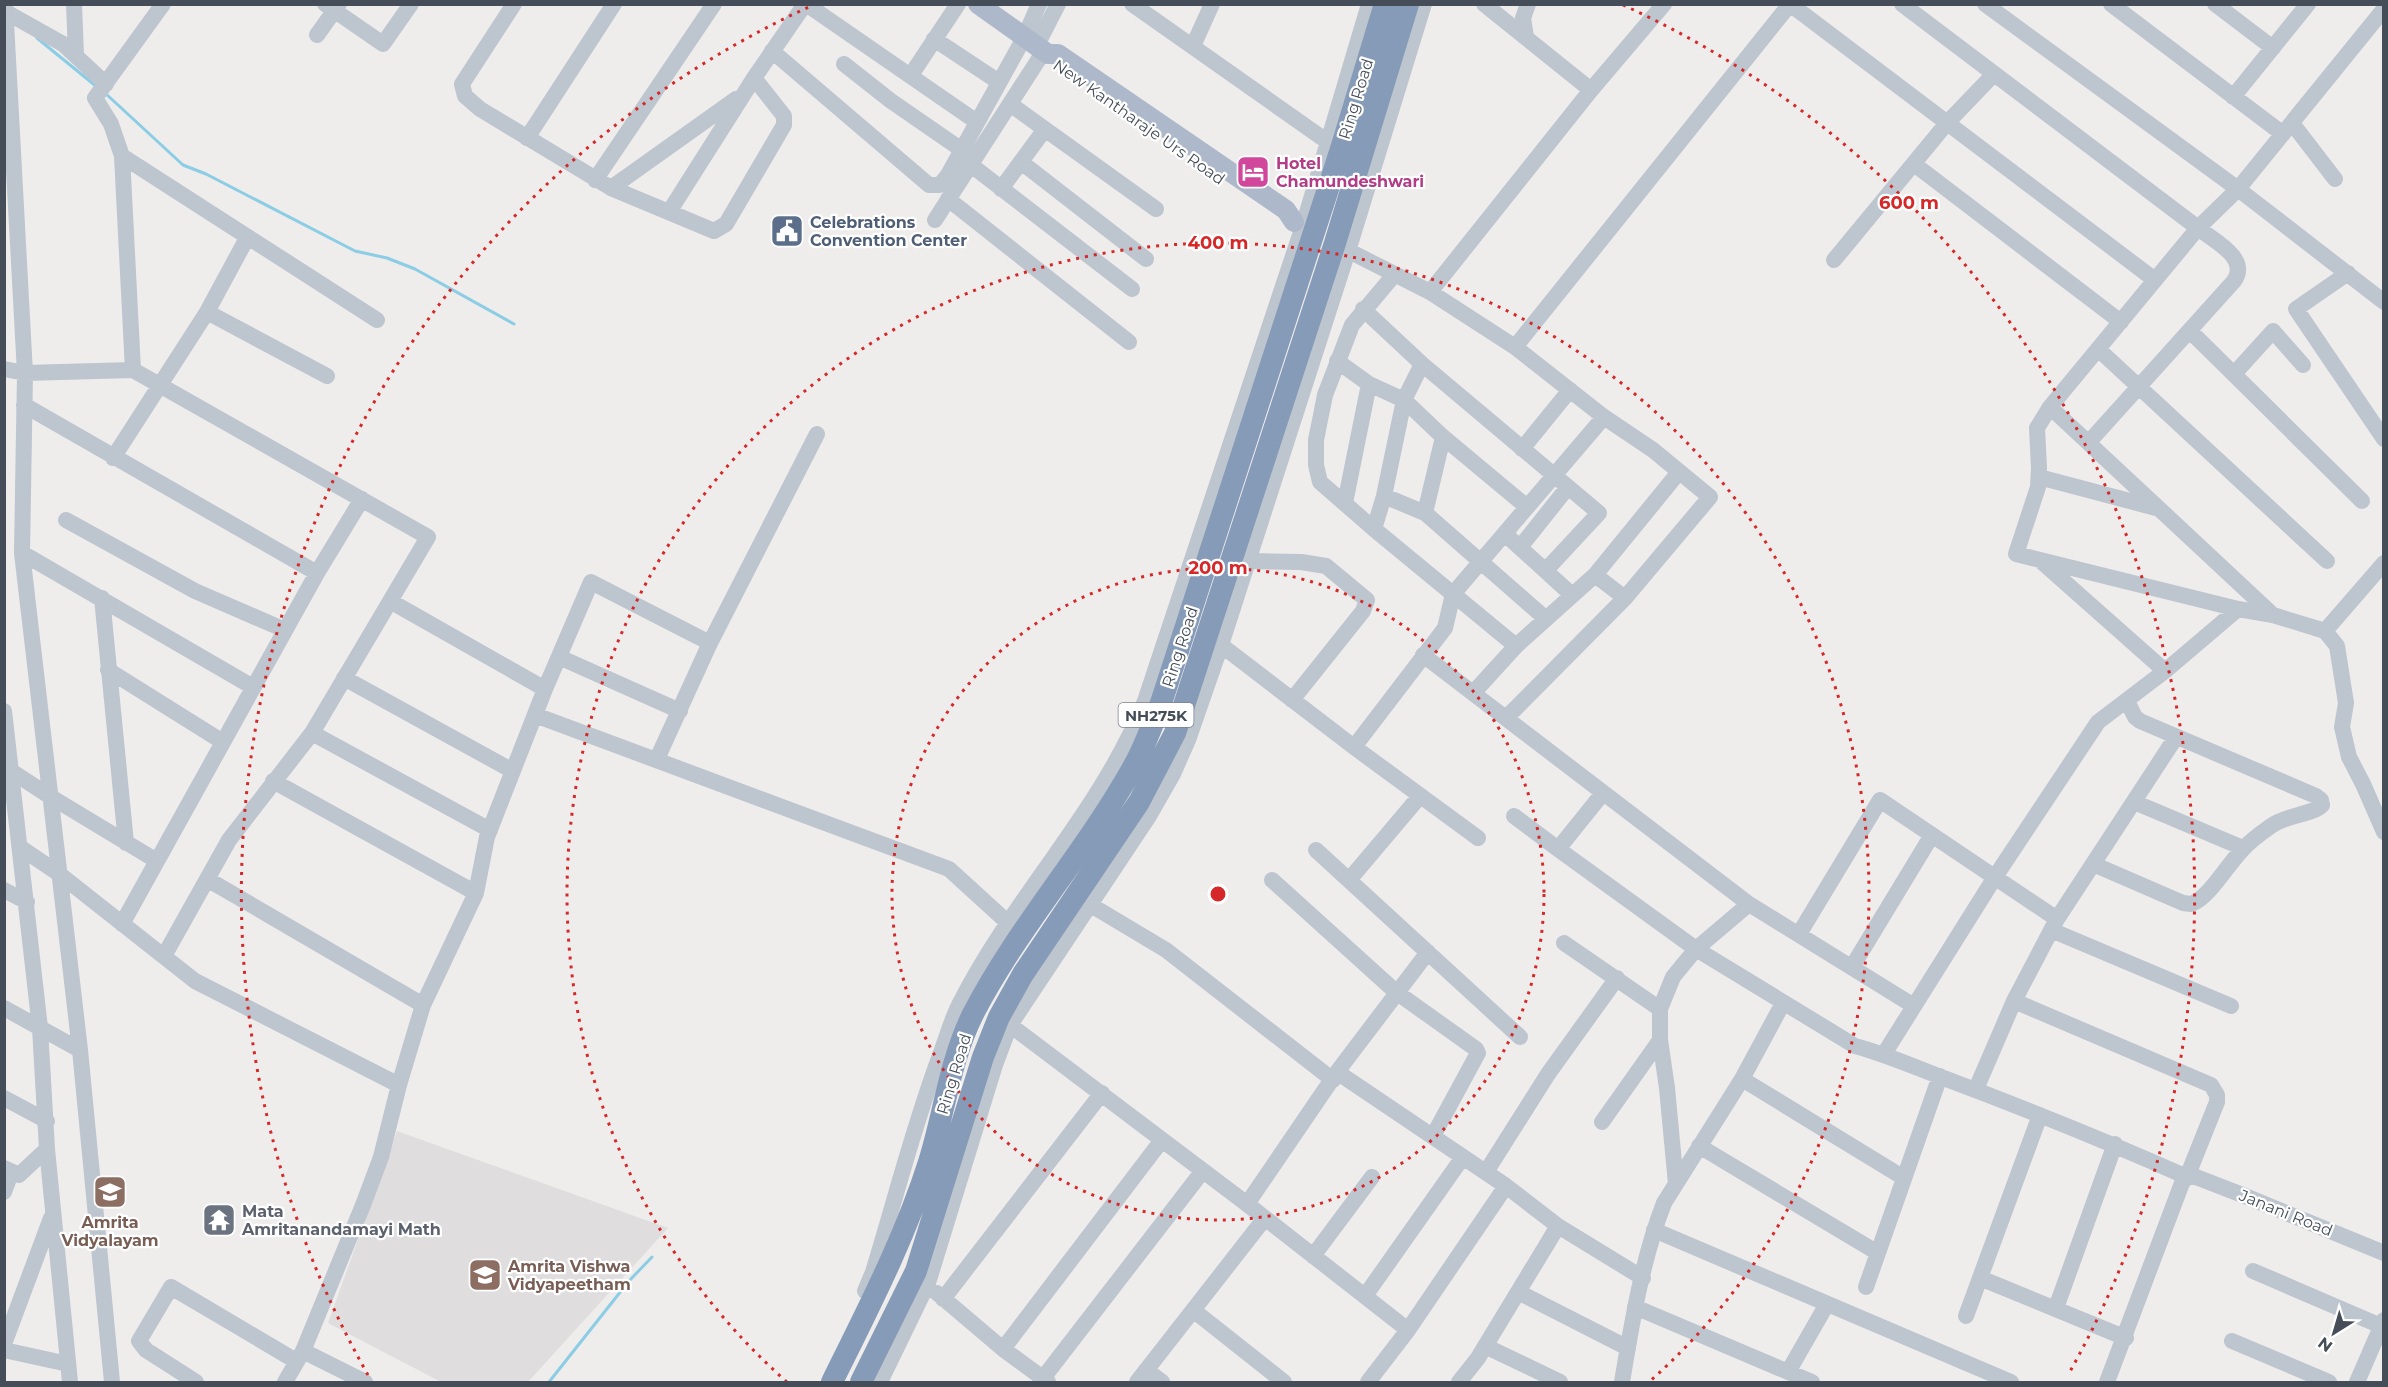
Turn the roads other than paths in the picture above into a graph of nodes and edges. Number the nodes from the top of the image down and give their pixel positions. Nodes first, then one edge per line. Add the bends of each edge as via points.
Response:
1 (74, 4) edge
2 (163, 4) edge
3 (411, 4) edge
4 (514, 4) edge
5 (614, 4) edge
6 (714, 4) edge
7 (805, 4) edge
8 (958, 4) edge
9 (978, 4) edge
10 (1039, 4) edge
11 (1058, 4) edge
12 (1212, 4) edge
13 (1369, 4) edge
14 (1385, 4) edge
15 (1408, 4) edge
16 (1424, 4) edge
17 (1484, 4) edge
18 (1528, 4) edge
19 (1664, 4) edge
20 (1902, 4) edge
21 (1985, 4) edge
22 (2111, 4) edge
23 (2215, 4) edge
24 (2305, 5) edge
25 (1136, 6) edge
26 (333, 7) edge
27 (5, 9) edge
28 (2384, 9) edge
29 (317, 35) dead end
30 (1526, 37) junction
31 (934, 39) junction
32 (1038, 46) junction
33 (1193, 46) junction
34 (2272, 48) junction
35 (772, 51) junction
36 (76, 55) junction
37 (844, 64) dead end
38 (1994, 74) junction
39 (911, 75) junction
40 (754, 78) junction
41 (999, 82) junction
42 (106, 84) junction
43 (1591, 90) junction
44 (744, 93) junction
45 (2233, 97) junction
46 (1010, 104) junction
47 (977, 122) junction
48 (1947, 123) junction
49 (1045, 129) junction
50 (2288, 129) junction
51 (527, 138) junction
52 (1328, 142) junction
53 (962, 150) junction
54 (122, 156) junction
55 (1021, 162) junction
56 (1914, 164) junction
57 (971, 165) junction
58 (2335, 178) dead end
59 (595, 180) junction
60 (610, 188) junction
61 (1001, 189) junction
62 (2238, 189) junction
63 (948, 199) junction
64 (1156, 209) dead end
65 (669, 212) junction
66 (935, 220) dead end
67 (1304, 227) junction
68 (2198, 228) junction
69 (247, 238) junction
70 (1341, 247) junction
71 (1146, 259) dead end
72 (1834, 260) dead end
73 (2348, 273) junction
74 (1394, 275) junction
75 (2155, 280) junction
76 (1132, 290) dead end
77 (1430, 292) junction
78 (2380, 293) edge
79 (1363, 309) junction
80 (207, 312) junction
81 (377, 320) dead end
82 (2121, 322) junction
83 (2190, 331) junction
84 (1129, 342) dead end
85 (1515, 347) junction
86 (2098, 349) junction
87 (1337, 361) junction
88 (1422, 364) junction
89 (2303, 365) dead end
90 (4, 369) edge
91 (133, 370) junction
92 (25, 373) junction
93 (2234, 374) junction
94 (327, 376) dead end
95 (1369, 384) junction
96 (161, 386) junction
97 (2140, 386) junction
98 (1570, 390) junction
99 (1404, 400) junction
100 (24, 405) junction
101 (2050, 407) junction
102 (1604, 417) junction
103 (817, 434) dead end
104 (1443, 437) junction
105 (2384, 439) edge
106 (2088, 442) junction
107 (1522, 449) junction
108 (113, 458) junction
109 (1679, 472) junction
110 (1554, 477) junction
111 (2039, 477) junction
112 (1568, 488) junction
113 (1384, 496) junction
114 (362, 499) junction
115 (2362, 501) dead end
116 (1345, 503) junction
117 (1527, 507) junction
118 (2159, 508) junction
119 (1425, 513) junction
120 (66, 520) dead end
121 (1374, 529) junction
122 (1505, 534) junction
123 (1521, 546) junction
124 (22, 553) junction
125 (2039, 559) junction
126 (1248, 561) junction
127 (2327, 561) dead end
128 (1480, 562) junction
129 (2384, 563) edge
130 (1546, 570) junction
131 (317, 573) junction
132 (1595, 575) junction
133 (1453, 594) junction
134 (1572, 595) junction
135 (102, 598) junction
136 (1625, 598) junction
137 (390, 601) junction
138 (2238, 609) junction
139 (2273, 615) junction
140 (1545, 618) junction
141 (285, 630) junction
142 (2325, 631) junction
143 (710, 643) junction
144 (1221, 645) junction
145 (1516, 646) junction
146 (1423, 655) junction
147 (559, 657) junction
148 (108, 670) junction
149 (2165, 671) junction
150 (344, 678) junction
151 (253, 687) junction
152 (545, 688) junction
153 (1474, 692) junction
154 (1292, 700) junction
155 (2127, 701) junction
156 (4, 711) edge
157 (680, 711) junction
158 (535, 715) junction
159 (1507, 717) junction
160 (312, 733) junction
161 (2176, 737) junction
162 (223, 742) junction
163 (1354, 747) junction
164 (657, 759) junction
165 (9, 769) edge
166 (513, 771) junction
167 (273, 782) junction
168 (1603, 793) junction
169 (1420, 796) junction
170 (51, 797) junction
171 (2134, 802) junction
172 (1514, 816) dead end
173 (490, 830) junction
174 (2384, 832) edge
175 (15, 834) edge
176 (1932, 835) junction
177 (1478, 838) dead end
178 (126, 843) junction
179 (2243, 848) junction
180 (1558, 849) junction
181 (1316, 850) dead end
182 (157, 861) junction
183 (2093, 864) junction
184 (58, 873) junction
185 (1995, 877) junction
186 (207, 879) junction
187 (1272, 880) dead end
188 (1349, 880) junction
189 (4, 890) edge
190 (476, 893) junction
191 (27, 902) junction
192 (1089, 904) junction
193 (1749, 904) junction
194 (122, 924) junction
195 (2054, 924) junction
196 (1015, 929) junction
197 (1799, 934) junction
198 (1564, 943) dead end
199 (1696, 949) junction
200 (1428, 952) junction
201 (164, 956) junction
202 (1852, 967) junction
203 (1617, 978) junction
204 (1396, 992) junction
205 (2014, 1001) junction
206 (1784, 1003) junction
207 (423, 1005) junction
208 (1914, 1006) junction
209 (2231, 1006) dead end
210 (4, 1008) edge
211 (1660, 1009) junction
212 (1005, 1021) junction
213 (40, 1028) junction
214 (1520, 1037) dead end
215 (1660, 1040) junction
216 (80, 1050) junction
217 (1884, 1054) junction
218 (1335, 1076) junction
219 (1940, 1076) junction
220 (1742, 1079) junction
221 (399, 1085) junction
222 (1976, 1089) junction
223 (1102, 1093) junction
224 (4, 1098) edge
225 (2040, 1115) junction
226 (47, 1120) junction
227 (1602, 1122) dead end
228 (1433, 1137) junction
229 (1162, 1140) junction
230 (2115, 1144) junction
231 (1699, 1146) junction
232 (47, 1149) junction
233 (1463, 1157) junction
234 (8, 1170) edge
235 (1202, 1172) junction
236 (1486, 1172) junction
237 (2187, 1177) junction
238 (1372, 1178) dead end
239 (1904, 1178) junction
240 (1676, 1184) junction
241 (1506, 1186) junction
242 (4, 1192) edge
243 (1246, 1204) junction
244 (53, 1213) junction
245 (1265, 1218) junction
246 (1558, 1226) junction
247 (1654, 1230) junction
248 (1878, 1253) junction
249 (2384, 1253) edge
250 (1313, 1256) junction
251 (2253, 1272) dead end
252 (922, 1277) junction
253 (1643, 1278) junction
254 (1980, 1278) junction
255 (1866, 1287) dead end
256 (1518, 1292) junction
257 (1365, 1296) junction
258 (943, 1299) junction
259 (1827, 1304) junction
260 (1635, 1307) junction
261 (2056, 1308) junction
262 (1193, 1310) junction
263 (1966, 1316) dead end
264 (2382, 1323) edge
265 (1408, 1330) junction
266 (2126, 1338) junction
267 (2232, 1341) dead end
268 (4, 1344) edge
269 (1485, 1346) junction
270 (1628, 1348) junction
271 (1003, 1349) junction
272 (4, 1350) edge
273 (2377, 1353) edge
274 (300, 1356) junction
275 (68, 1364) junction
276 (1788, 1372) junction
277 (1142, 1376) edge
278 (1531, 1377) edge
279 (1044, 1381) edge
280 (70, 1383) edge
281 (112, 1383) edge
282 (196, 1383) edge
283 (285, 1383) edge
284 (365, 1383) edge
285 (819, 1383) edge
286 (832, 1383) edge
287 (861, 1383) edge
288 (880, 1383) edge
289 (1162, 1383) edge
290 (1284, 1383) edge
291 (1368, 1383) edge
292 (1459, 1383) edge
293 (1560, 1383) edge
294 (1622, 1383) edge
295 (1812, 1383) edge
296 (2011, 1383) edge
297 (2107, 1383) edge
298 (2329, 1383) edge
299 (2357, 1383) edge

1 - 36 street
2 - 42 street
3 - 26 street via 383,44
4 - 51 street via 462,84 465,96 480,109
5 - 51 street
6 - 59 street
7 - 35 street
7 - 39 street
8 - 31 street
9 - 32 main road, New Kantharaje Urs Road
10 - 32 street
11 - 32 street
12 - 33 street
13 - 52 street
14 - 67 highway, Ring Road / NH275K
15 - 70 highway, Ring Road / NH275K
16 - 70 street
17 - 30 street
18 - 30 street via 1523,18
19 - 43 street
20 - 38 street
21 - 62 street
22 - 45 street
23 - 34 street
24 - 34 street
25 - 33 street
26 - 29 street
27 - 36 street
27 - 92 street
28 - 50 street
30 - 43 street
31 - 39 street
31 - 41 street
32 - 41 street
32 - 46 street
32 - 67 main road, New Kantharaje Urs Road via 1067,60 1286,210
33 - 52 street
34 - 45 street
35 - 40 street
35 - 53 street via 929,185 940,185
36 - 42 street
37 - 53 street
38 - 48 street
38 - 68 street
39 - 47 street
40 - 44 street
40 - 65 street via 784,116 784,124 726,224 714,231
41 - 47 street
42 - 54 street via 95,98 111,124
43 - 77 street
44 - 60 street
44 - 65 street
45 - 50 street
46 - 49 street
46 - 57 street
47 - 53 street
48 - 56 street
48 - 75 street
48 - 85 street via 1790,4
49 - 55 street
49 - 64 street
50 - 58 street
50 - 62 street
51 - 59 street
52 - 67 street
54 - 69 street
54 - 91 street
55 - 61 street
55 - 71 street
56 - 72 street
56 - 82 street
57 - 61 street
57 - 63 street
59 - 60 street
60 - 65 street
61 - 76 street
62 - 68 street
62 - 73 street
63 - 66 street
63 - 84 street
67 - 70 main road, New Kantharaje Urs Road
67 - 196 highway, Ring Road / NH275K via 1174,668 1146,740 1120,790
68 - 75 street
68 - 83 street via 2234,256 2239,274
69 - 80 street
69 - 81 street
70 - 74 street
70 - 126 street
70 - 212 highway, Ring Road / NH275K via 1171,742 1139,802 1023,974
73 - 78 street
73 - 105 street via 2296,309
74 - 77 street
74 - 79 street
75 - 82 street
77 - 85 street
79 - 87 street
79 - 88 street
80 - 94 street
80 - 96 street
82 - 86 street
83 - 93 street
83 - 97 street
85 - 98 street
86 - 97 street
86 - 101 street
87 - 95 street
87 - 116 street via 1325,395 1316,440 1316,465 1320,482
88 - 99 street
88 - 107 street
89 - 93 street via 2273,331
90 - 92 street
91 - 92 street
91 - 96 street
92 - 100 street
93 - 115 street
95 - 99 street
95 - 116 street
96 - 108 street
96 - 114 street
97 - 106 street
97 - 127 street
98 - 102 street
98 - 107 street
99 - 104 street
99 - 113 street
100 - 108 street
100 - 124 street
101 - 106 street
101 - 111 street via 2037,428
102 - 109 street
102 - 110 street
103 - 143 street
104 - 117 street
104 - 119 street
106 - 118 street
107 - 110 street
108 - 131 street
109 - 132 street
109 - 136 street via 1710,497
110 - 112 street
110 - 117 street
111 - 118 street
111 - 125 street via 2016,554
112 - 123 street
112 - 130 street via 1599,513
113 - 119 street
113 - 121 street
114 - 131 street
114 - 137 street via 428,537
116 - 121 street
117 - 122 street
118 - 139 street
119 - 128 street
120 - 141 street via 195,591
121 - 133 street
122 - 123 street
122 - 128 street
123 - 130 street
124 - 135 street
124 - 170 street
125 - 138 street
125 - 149 street
126 - 144 street
126 - 154 street via 1326,566 1367,600 1363,611
128 - 133 street
128 - 140 street
129 - 142 street
130 - 134 street
131 - 141 street
132 - 134 street
132 - 136 street
133 - 145 street
133 - 146 street via 1445,628
134 - 140 street
135 - 148 street
135 - 151 street
136 - 159 street
137 - 150 street
137 - 152 street
138 - 139 street
138 - 149 street
139 - 142 street
140 - 145 street
141 - 151 street
142 - 174 street via 2337,646 2346,703 2342,726 2349,758
143 - 147 street via 591,582
143 - 157 street
144 - 154 street
144 - 192 street via 1173,774
145 - 153 street
146 - 153 street
146 - 163 street
147 - 152 street
147 - 157 street
148 - 162 street
148 - 178 street
149 - 155 street
150 - 160 street
150 - 166 street
151 - 162 street
152 - 158 street
153 - 159 street
154 - 163 street
155 - 161 street via 2134,717
155 - 185 street via 2098,722
156 - 165 street
157 - 164 street
158 - 164 street
158 - 166 street
159 - 168 street
160 - 167 street
160 - 173 street
161 - 171 street
161 - 179 street via 2321,800 2320,808 2281,819
162 - 182 street
163 - 169 street
164 - 196 street via 949,870
165 - 170 street
165 - 175 street
166 - 173 street
167 - 186 street via 229,840
167 - 190 street
168 - 180 street
168 - 193 street
169 - 177 street
169 - 188 street
170 - 178 street
170 - 184 street
171 - 179 street
171 - 183 street
172 - 180 street, Janani Road
173 - 190 street
175 - 184 street
175 - 191 street
176 - 185 street
176 - 197 street via 1880,800
176 - 202 street
178 - 182 street
179 - 183 street via 2202,897 2191,904
180 - 199 street, Janani Road
181 - 188 street
182 - 194 street
183 - 195 street
184 - 194 street
184 - 216 street
185 - 195 street
185 - 208 street
186 - 201 street
186 - 207 street
187 - 204 street
188 - 200 street
189 - 191 street
190 - 207 street
191 - 213 street
192 - 212 street
192 - 218 street via 1166,950
193 - 197 street
193 - 199 street
194 - 201 street
195 - 205 street
195 - 209 street
196 - 285 street via 959,1005 926,1094 873,1272
196 - 286 highway, Ring Road / NH275K via 960,1048 928,1164 887,1268
197 - 202 street
198 - 203 street
199 - 206 street, Janani Road
199 - 211 street via 1673,977
200 - 204 street
200 - 214 street
201 - 221 street via 195,981
202 - 208 street
203 - 211 street
203 - 236 street via 1548,1074
204 - 218 street
204 - 228 street via 1478,1053
205 - 222 street
205 - 237 street via 2211,1085 2217,1102
206 - 217 street, Janani Road via 1855,1046
206 - 220 street
207 - 221 street
208 - 217 street
210 - 213 street
211 - 215 street
212 - 223 street
212 - 252 highway, Ring Road / NH275K via 983,1057
213 - 216 street
213 - 226 street
215 - 227 street
215 - 240 street
216 - 281 street
217 - 219 street, Janani Road
218 - 228 street
218 - 243 street
219 - 222 street, Janani Road
219 - 239 street
220 - 231 street
220 - 239 street
221 - 274 street via 381,1157
222 - 225 street, Janani Road
223 - 229 street
223 - 258 street
224 - 226 street
225 - 230 street, Janani Road
225 - 254 street
226 - 232 street
228 - 233 street
229 - 235 street
229 - 271 street
230 - 237 street, Janani Road
230 - 261 street
231 - 240 street
231 - 248 street
232 - 234 street via 19,1175
232 - 244 street
233 - 236 street
233 - 257 street
234 - 242 street
235 - 243 street
235 - 279 street
236 - 241 street
237 - 249 street, Janani Road via 2240,1194
237 - 266 street
238 - 250 street
239 - 248 street
240 - 247 street
241 - 246 street
241 - 265 street
243 - 245 street
244 - 268 street
244 - 275 street
245 - 250 street
245 - 262 street
246 - 253 street
246 - 256 street
247 - 253 street
247 - 259 street
248 - 255 street
250 - 257 street
251 - 264 street
252 - 258 street
252 - 287 highway, Ring Road / NH275K
252 - 288 street
253 - 260 street
254 - 261 street
254 - 263 street
256 - 269 street
256 - 270 street
257 - 265 street
258 - 271 street
259 - 276 street
259 - 296 street
260 - 270 street
260 - 276 street
261 - 266 street
262 - 277 street
262 - 290 street
264 - 273 street
265 - 291 street
266 - 297 street
267 - 298 street
269 - 278 street
269 - 292 street
270 - 294 street
271 - 279 street
272 - 275 street
273 - 299 street
274 - 282 street via 171,1287 139,1341 146,1350
274 - 283 street
274 - 284 street
275 - 280 street
276 - 295 street
277 - 289 street
278 - 293 street

